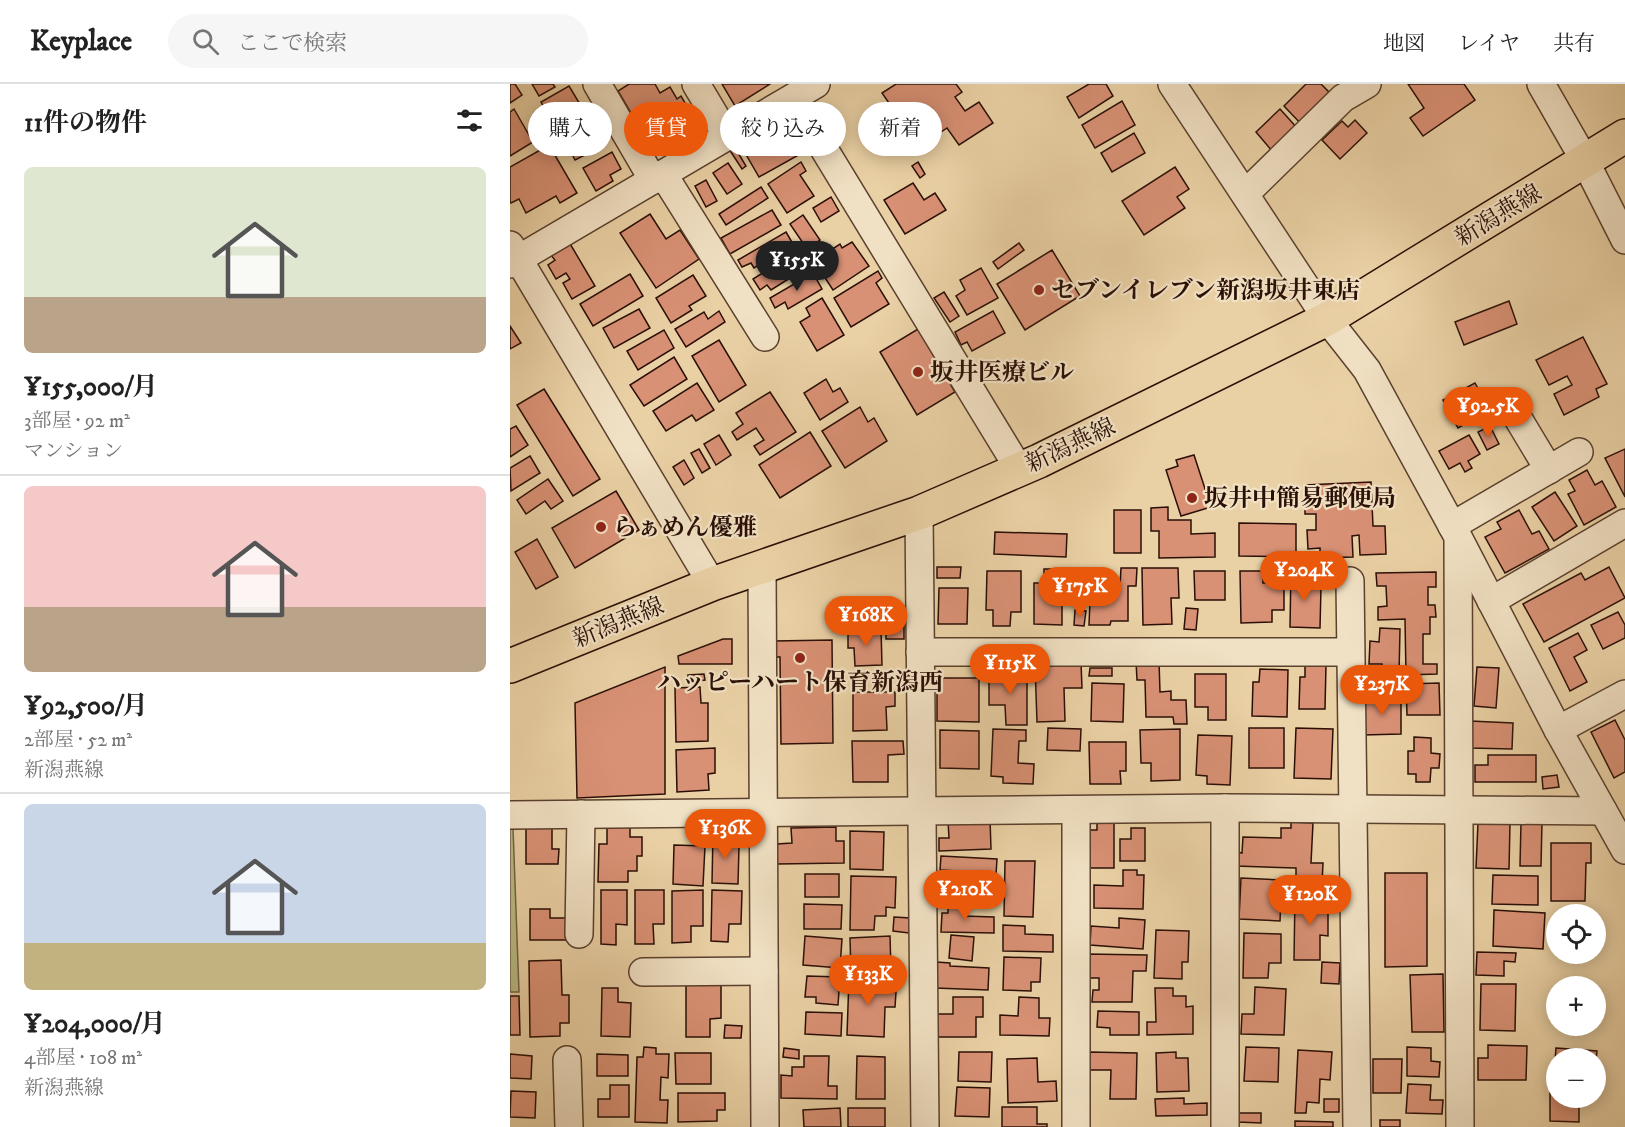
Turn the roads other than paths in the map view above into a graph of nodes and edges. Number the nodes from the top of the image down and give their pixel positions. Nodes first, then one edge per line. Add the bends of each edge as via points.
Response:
1 (597, 84) edge
2 (696, 84) edge
3 (816, 84) edge
4 (1172, 84) edge
5 (1367, 84) edge
6 (1541, 84) edge
7 (793, 98) junction
8 (786, 102) edge
9 (720, 124) edge
10 (1625, 136) edge
11 (720, 140) edge
12 (1592, 157) junction
13 (658, 177) junction
14 (1245, 194) junction
15 (1625, 240) edge
16 (513, 256) edge
17 (1327, 319) junction
18 (765, 337) dead end
19 (1516, 415) dead end
20 (1579, 452) dead end
21 (1019, 469) junction
22 (1549, 470) junction
23 (919, 513) junction
24 (1625, 523) edge
25 (1455, 530) junction
26 (762, 568) junction
27 (1350, 581) dead end
28 (712, 584) junction
29 (1491, 601) junction
30 (920, 652) junction
31 (1350, 652) junction
32 (510, 666) edge
33 (1625, 694) edge
34 (1558, 730) junction
35 (1225, 808) junction
36 (1354, 808) junction
37 (1460, 809) junction
38 (922, 810) junction
39 (1076, 810) junction
40 (1603, 811) junction
41 (763, 812) junction
42 (581, 814) junction
43 (510, 815) edge
44 (1625, 850) edge
45 (579, 934) dead end
46 (764, 971) junction
47 (643, 972) dead end
48 (567, 1060) dead end
49 (568, 1127) edge
50 (765, 1127) edge
51 (925, 1127) edge
52 (1076, 1127) edge
53 (1225, 1127) edge
54 (1357, 1127) edge
55 (1460, 1127) edge

1 - 13 street
2 - 9 street
3 - 7 street
4 - 14 street
5 - 14 street via 1343,98
6 - 12 street
7 - 8 street
7 - 21 street
10 - 12 main road, 新潟燕線
11 - 13 street
12 - 15 street
12 - 17 main road, 新潟燕線
13 - 16 street
13 - 18 street
14 - 17 street
16 - 28 street
17 - 21 main road, 新潟燕線
17 - 25 street via 1367,370
19 - 22 street
20 - 22 street
21 - 23 main road, 新潟燕線
22 - 25 street
23 - 26 main road, 新潟燕線
23 - 30 street
24 - 29 street
25 - 29 street
25 - 37 street
26 - 28 main road, 新潟燕線
26 - 41 street
27 - 31 street
28 - 32 main road, 新潟燕線
29 - 34 street
30 - 31 street
30 - 38 street
31 - 36 street
33 - 34 street
34 - 40 street
35 - 36 street
35 - 39 street
35 - 53 street
36 - 37 street
36 - 54 street
37 - 40 street
37 - 55 street
38 - 39 street
38 - 41 street
38 - 51 street
39 - 52 street
40 - 44 street
41 - 42 street
41 - 46 street
42 - 43 street
42 - 45 street
46 - 47 street
46 - 50 street
48 - 49 street

